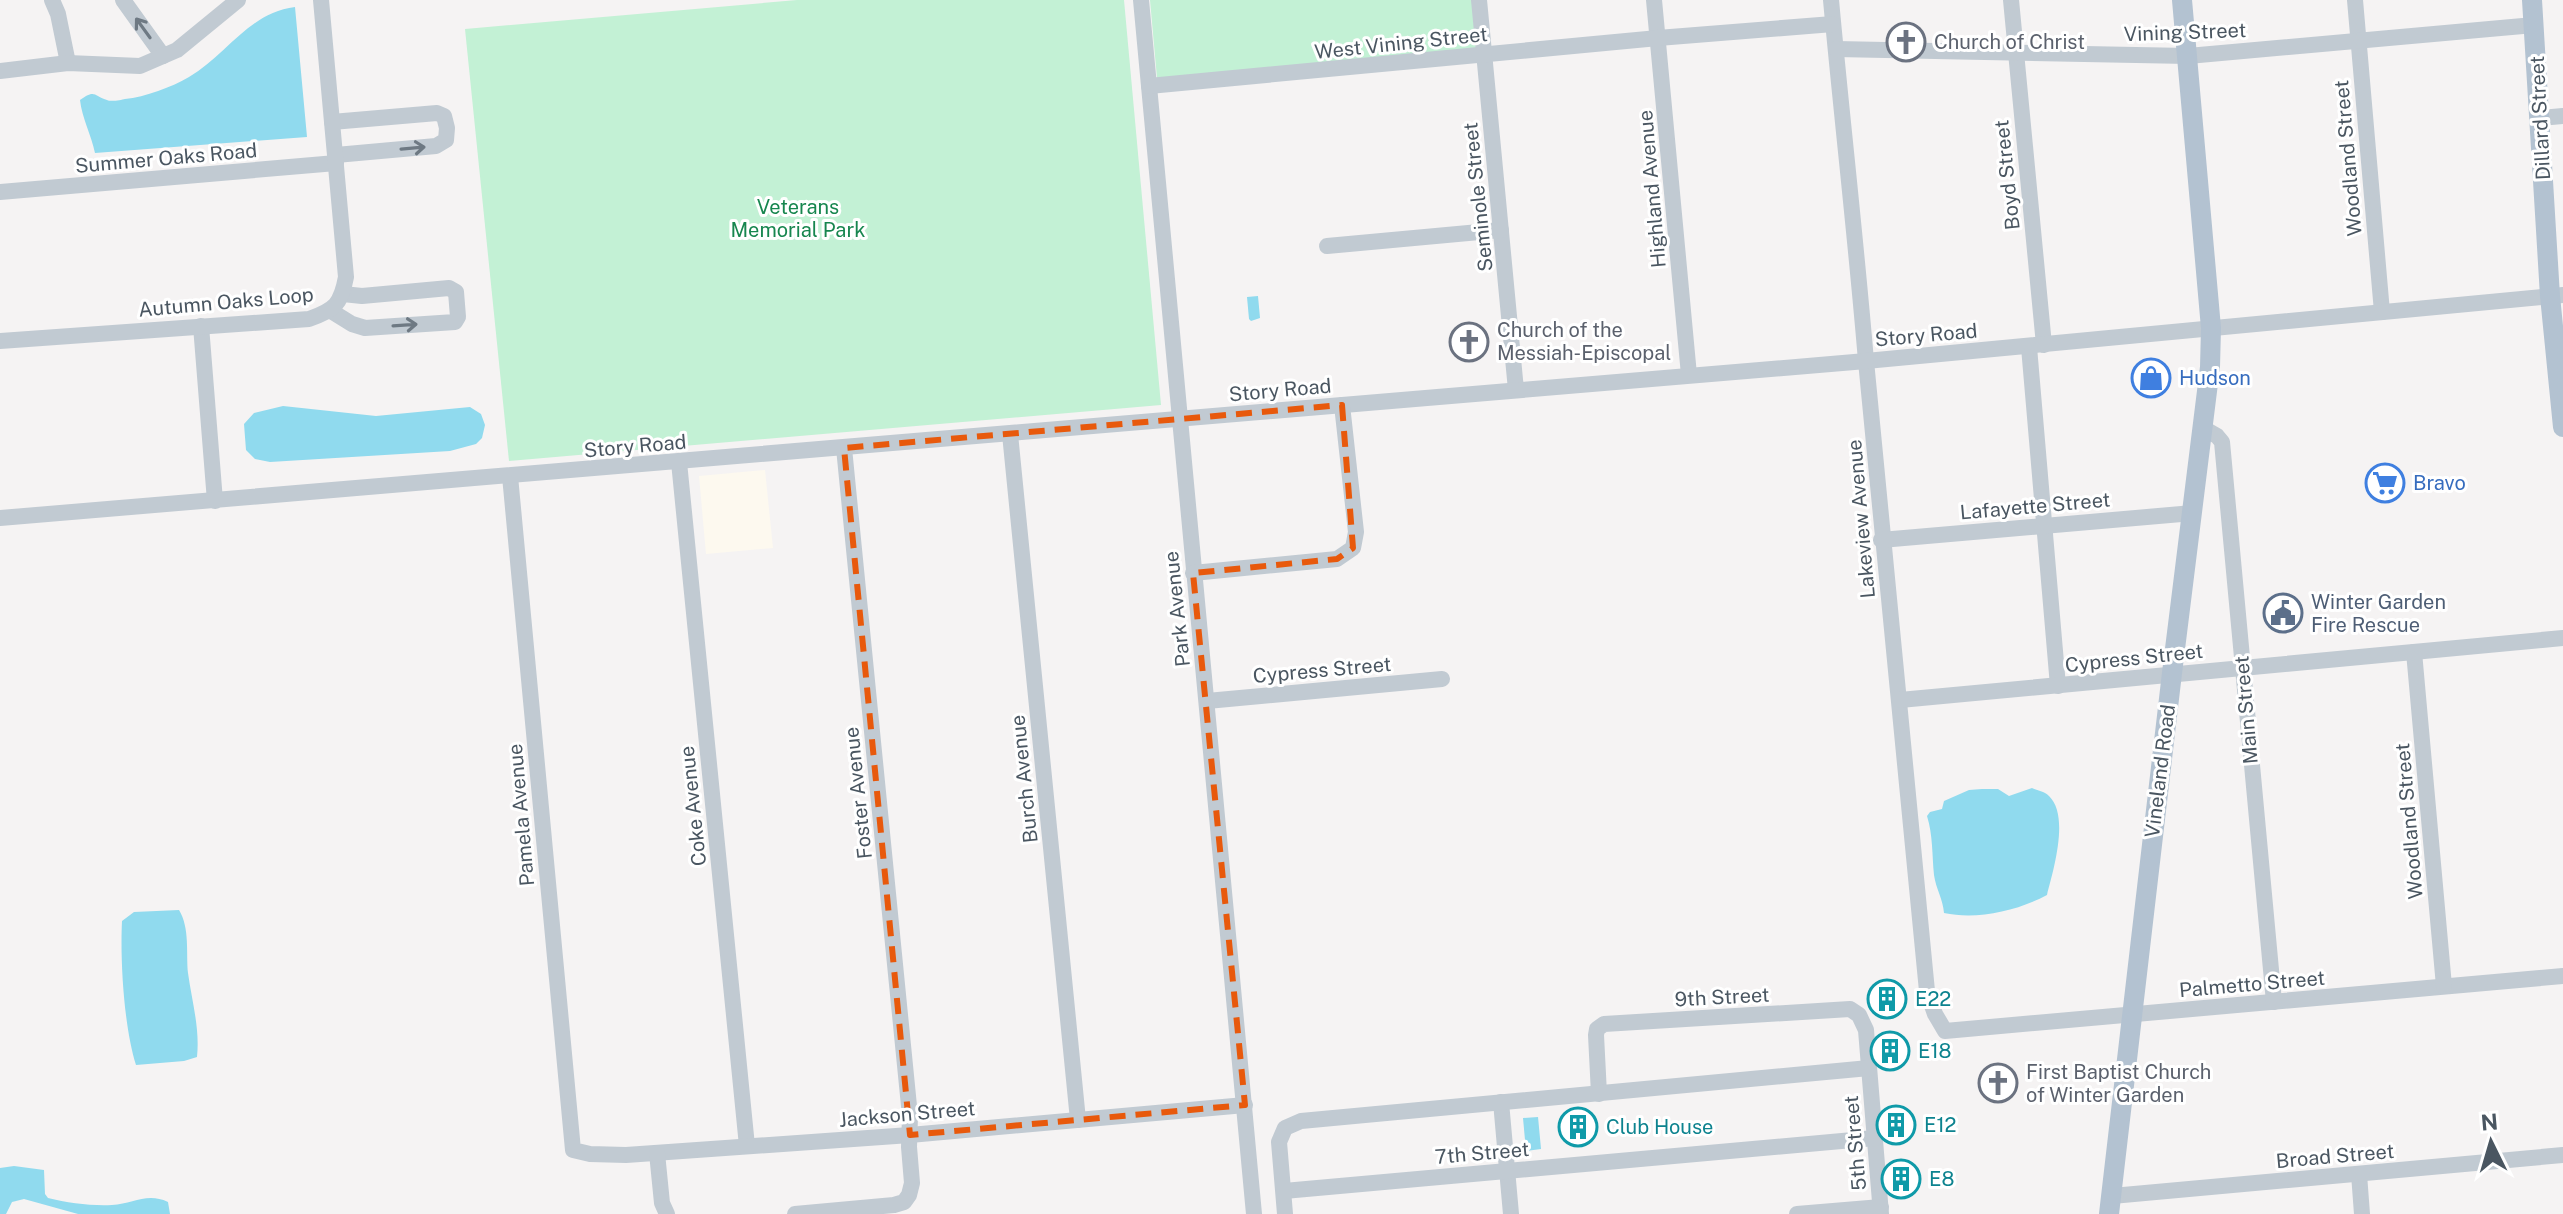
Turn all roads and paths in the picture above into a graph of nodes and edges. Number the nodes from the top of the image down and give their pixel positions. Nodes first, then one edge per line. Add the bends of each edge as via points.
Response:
1 (52, 0) edge
2 (123, 0) edge
3 (238, 0) edge
4 (321, 0) edge
5 (1141, 0) edge
6 (1479, 0) edge
7 (1654, 0) edge
8 (1831, 0) edge
9 (2011, 0) edge
10 (2182, 0) edge
11 (2355, 0) edge
12 (2532, 0) edge
13 (1833, 24) junction
14 (2534, 25) junction
15 (1658, 38) junction
16 (2358, 40) junction
17 (1836, 49) junction
18 (2015, 54) junction
19 (1484, 55) junction
20 (163, 56) junction
21 (2188, 56) junction
22 (68, 63) junction
23 (0, 71) edge
24 (1149, 86) junction
25 (2563, 116) edge
26 (2540, 118) junction
27 (332, 122) junction
28 (336, 159) junction
29 (0, 192) edge
30 (1501, 230) junction
31 (1327, 246) dead end
32 (343, 294) junction
33 (2557, 295) edge
34 (331, 311) junction
35 (2382, 312) junction
36 (201, 326) junction
37 (2211, 328) junction
38 (0, 341) edge
39 (2036, 346) junction
40 (1866, 361) junction
41 (1689, 375) junction
42 (1516, 390) junction
43 (1342, 405) junction
44 (1179, 419) junction
45 (2563, 427) edge
46 (2203, 428) junction
47 (1010, 434) junction
48 (844, 448) junction
49 (679, 462) junction
50 (510, 476) junction
51 (215, 501) junction
52 (2193, 513) junction
53 (0, 518) edge
54 (2046, 526) junction
55 (1881, 540) junction
56 (1193, 573) junction
57 (2563, 638) edge
58 (2414, 652) junction
59 (2242, 667) junction
60 (2172, 673) junction
61 (1442, 679) dead end
62 (2058, 686) junction
63 (1900, 700) junction
64 (1207, 701) junction
65 (2563, 976) edge
66 (2444, 986) junction
67 (2274, 1002) junction
68 (2131, 1015) junction
69 (1945, 1031) joint
70 (1869, 1068) junction
71 (1599, 1094) junction
72 (1501, 1102) junction
73 (1245, 1105) junction
74 (1078, 1120) junction
75 (910, 1135) junction
76 (1875, 1138) junction
77 (747, 1146) junction
78 (573, 1150) joint
79 (657, 1153) junction
80 (2563, 1155) edge
81 (1507, 1171) junction
82 (2359, 1174) junction
83 (1284, 1191) junction
84 (2110, 1205) edge
85 (1881, 1210) edge
86 (667, 1214) edge
87 (795, 1214) edge
88 (1254, 1214) edge
89 (1285, 1214) edge
90 (1511, 1214) edge
91 (1797, 1214) edge
92 (2362, 1214) edge

1 - 22 street
20 -> 2 street
3 - 20 street
4 - 27 street, Autumn Oaks Loop
5 - 24 street, Park Avenue
6 - 19 street, Seminole Street
7 - 15 street, Highland Avenue
8 - 13 street, Lakeview Avenue
9 - 18 street, Boyd Street
10 - 21 main road
11 - 16 street, Woodland Street
12 - 14 main road, Dillard Street
13 - 15 street
13 - 17 street, Lakeview Avenue
14 - 16 street, Vining Street
14 - 26 main road, Dillard Street
15 - 19 street, West Vining Street
15 - 41 street, Highland Avenue
16 - 21 street, Vining Street
16 - 35 street, Woodland Street
17 - 18 street, Vining Street
17 - 40 street, Lakeview Avenue
18 - 21 street, Vining Street
18 - 39 street, Boyd Street
19 - 24 street, West Vining Street
19 - 30 street, Seminole Street
20 - 22 street via 140,66
21 - 37 main road
22 - 23 street
24 - 44 street, Park Avenue
25 - 26 street
26 - 33 main road, Dillard Street
27 - 28 street, Autumn Oaks Loop
28 -> 27 street, Summer Oaks Road via 436,146 446,140 447,128 444,116 433,113
28 - 29 street, Summer Oaks Road
28 - 32 street, Autumn Oaks Loop
30 - 31 street
30 - 42 street, Seminole Street
32 - 34 street, Autumn Oaks Loop
34 -> 32 street via 365,328 455,322 458,317 456,292 449,288
33 - 35 street, Story Road
33 - 45 main road, Dillard Street
34 - 36 street, Autumn Oaks Loop via 309,319
35 - 37 street, Story Road
36 - 38 street, Autumn Oaks Loop
36 - 51 street
37 - 39 street, Story Road
37 - 46 main road, Vineland Road
39 - 40 street, Story Road
39 - 54 street, Boyd Street
40 - 41 street, Story Road
40 - 55 street, Lakeview Avenue
41 - 42 street, Story Road
42 - 43 street, Story Road
43 - 44 street, Story Road
43 - 56 street via 1356,532 1353,548 1337,559
44 - 47 street, Story Road
44 - 56 street, Park Avenue
46 - 52 main road, Vineland Road
46 - 59 street, Main Street via 2222,442
47 - 48 street, Story Road
47 - 74 street, Burch Avenue
48 - 49 street, Story Road
48 - 75 street, Foster Avenue
49 - 50 street, Story Road
49 - 77 street, Coke Avenue
50 - 51 street, Story Road
50 - 78 street, Pamela Avenue
51 - 53 street, Story Road
52 - 54 street, Lafayette Street
52 - 60 main road, Vineland Road
54 - 55 street, Lafayette Street
54 - 62 street, Boyd Street
55 - 63 street, Lakeview Avenue
56 - 64 street, Park Avenue
57 - 58 street, Cypress Street
58 - 59 street, Cypress Street
58 - 66 street, Woodland Street
59 - 60 street, Cypress Street
59 - 67 street, Main Street
60 - 62 street, Cypress Street
60 - 68 main road, Vineland Road
61 - 64 street, Cypress Street
62 - 63 street, Cypress Street
63 - 69 street, Lakeview Avenue via 1927,991
64 - 73 street, Park Avenue
65 - 66 street, Palmetto Street
66 - 67 street, Palmetto Street
67 - 68 street, Palmetto Street
68 - 69 street, Palmetto Street
68 - 84 main road, Vineland Road
70 - 71 street
70 - 71 street, 9th Street via 1866,1030 1850,1009 1604,1024 1596,1035
70 - 76 street, 5th Street
71 - 72 street
72 - 81 street
72 - 83 street via 1293,1123 1279,1142
73 - 74 street, Jackson Street
73 - 88 street, Park Avenue
74 - 75 street, Jackson Street
75 - 77 street, Jackson Street
75 - 87 street, Foster Avenue via 912,1183 904,1202
76 - 81 street, 7th Street
76 - 85 street, 5th Street
77 - 79 street, Jackson Street
78 - 79 street, Jackson Street
79 - 86 street
80 - 82 street, Broad Street
81 - 83 street, 7th Street
81 - 90 street
82 - 84 street, Broad Street
82 - 92 street
83 - 89 street
85 - 91 street

